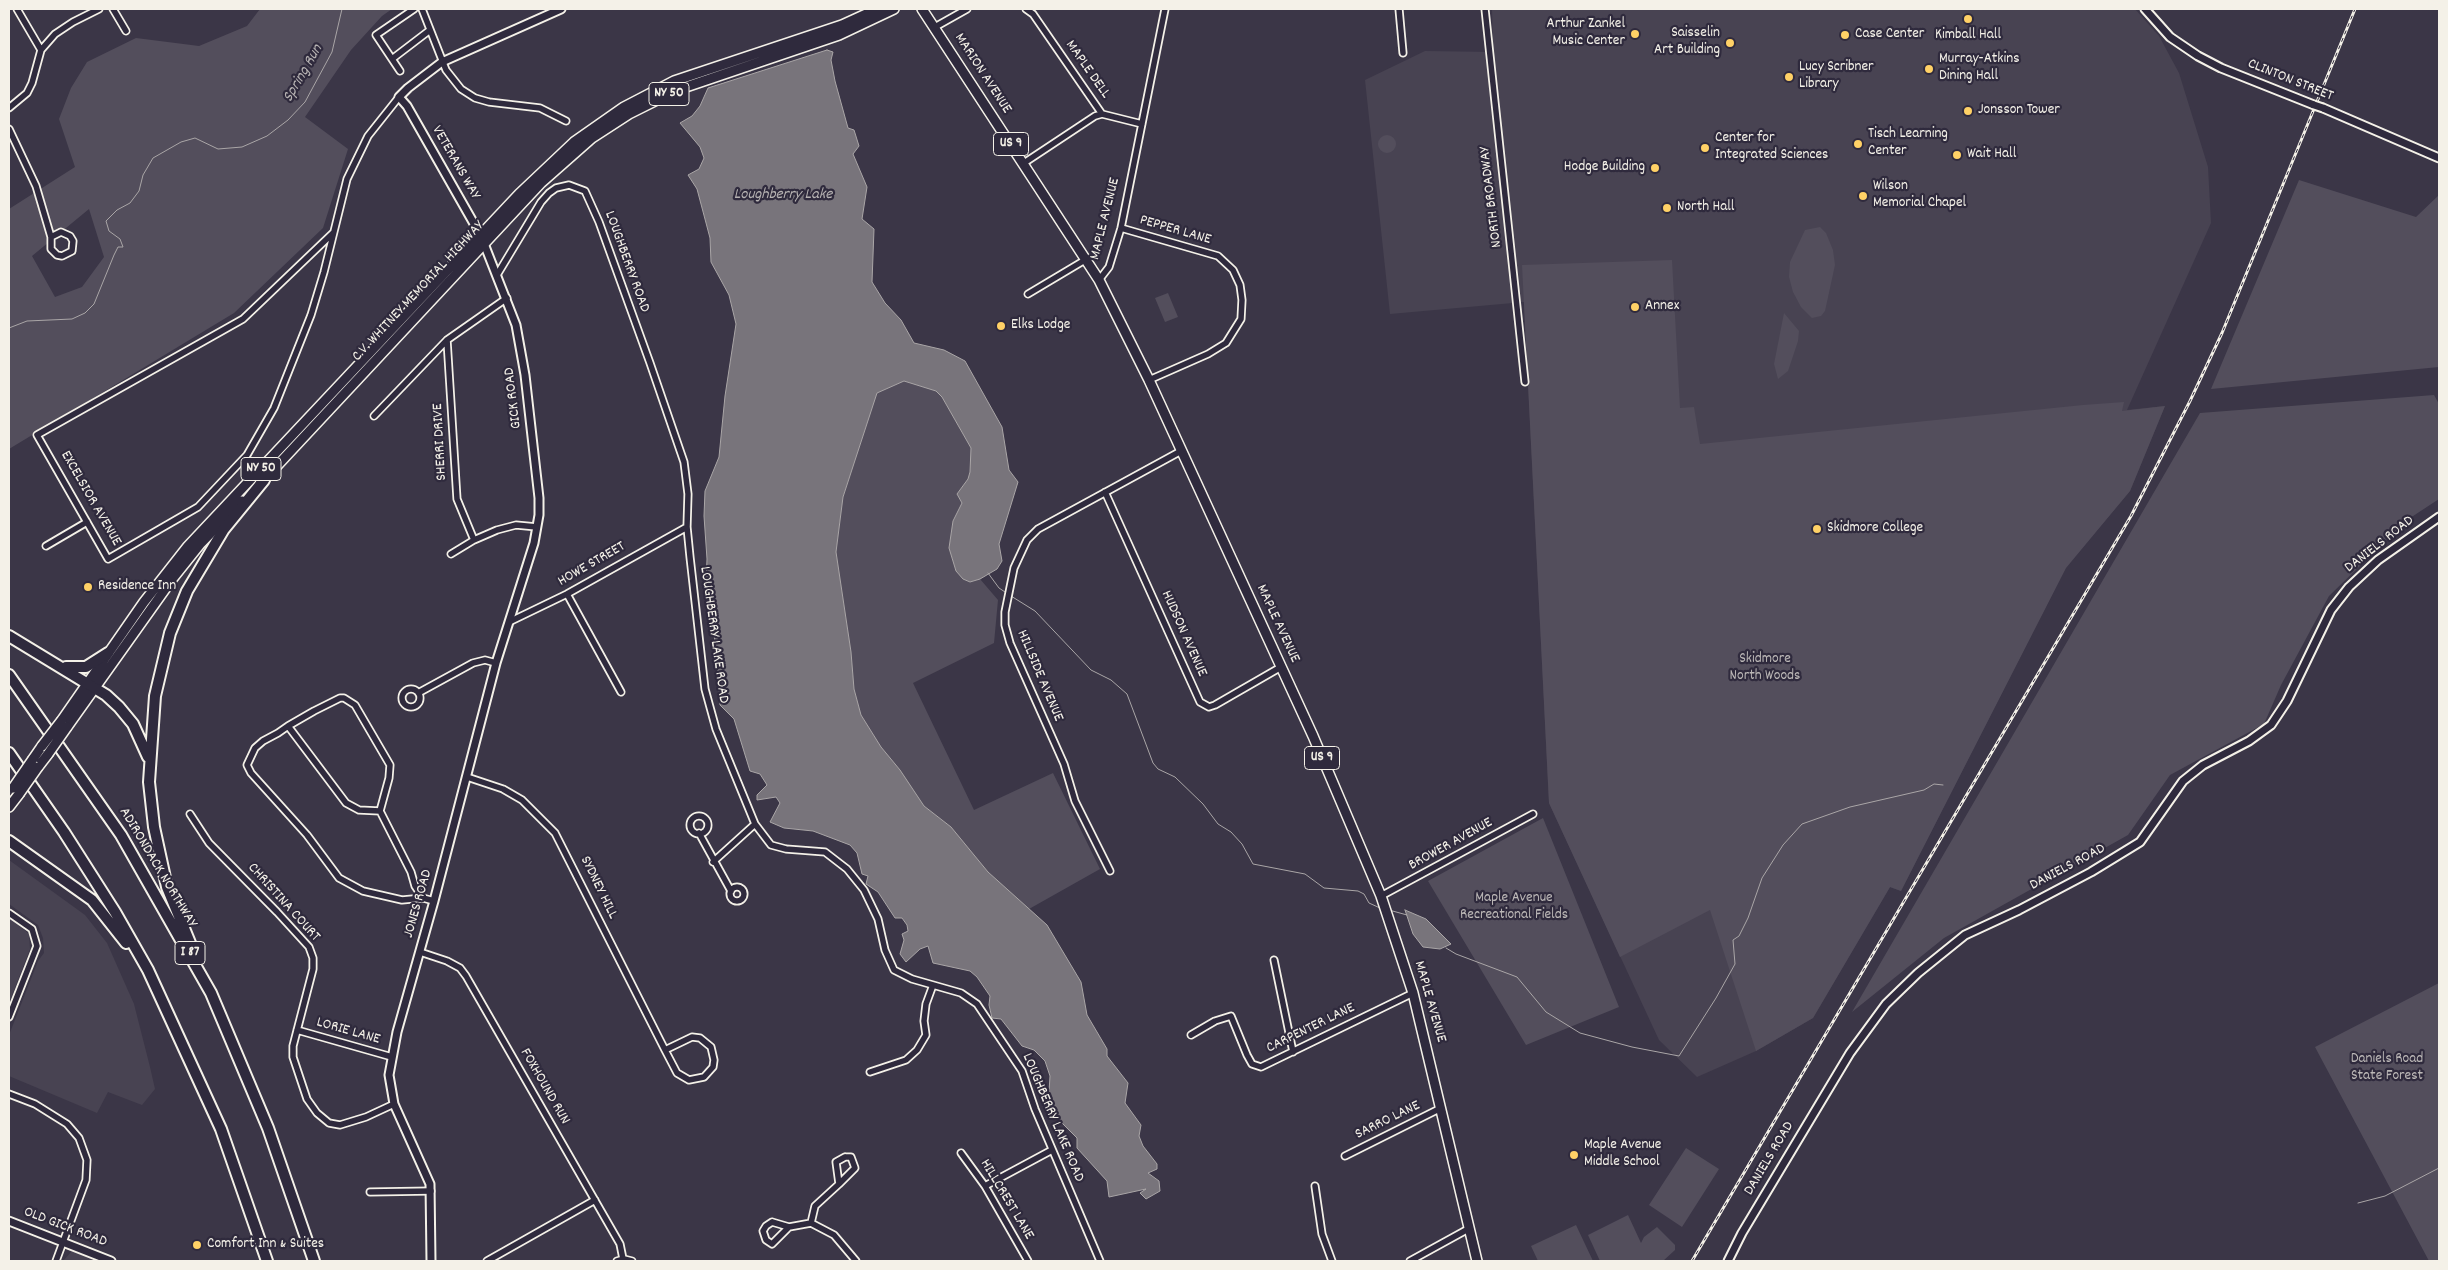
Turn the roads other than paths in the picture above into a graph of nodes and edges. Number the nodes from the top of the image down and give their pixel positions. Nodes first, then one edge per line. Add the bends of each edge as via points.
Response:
1 (17, 9) edge
2 (99, 9) edge
3 (114, 9) edge
4 (414, 9) edge
5 (422, 9) edge
6 (561, 9) edge
7 (877, 9) edge
8 (894, 9) edge
9 (922, 9) edge
10 (967, 9) edge
11 (1026, 9) edge
12 (1165, 9) edge
13 (1399, 9) edge
14 (1485, 9) edge
15 (2145, 9) edge
16 (935, 27) junction
17 (126, 30) dead end
18 (430, 30) junction
19 (41, 50) junction
20 (1403, 53) dead end
21 (392, 59) junction
22 (442, 62) junction
23 (400, 71) dead end
24 (399, 97) junction
25 (9, 108) edge
26 (1102, 114) junction
27 (566, 121) dead end
28 (1142, 124) junction
29 (9, 129) edge
30 (2439, 158) edge
31 (1024, 163) junction
32 (1121, 228) junction
33 (333, 233) junction
34 (49, 234) junction
35 (482, 240) junction
36 (1085, 260) junction
37 (497, 275) junction
38 (1099, 280) junction
39 (1028, 294) dead end
40 (506, 298) junction
41 (447, 340) junction
42 (1149, 380) junction
43 (1524, 382) dead end
44 (374, 416) dead end
45 (1181, 451) junction
46 (686, 472) joint
47 (264, 480) junction
48 (1106, 492) junction
49 (2439, 517) edge
50 (87, 522) junction
51 (537, 527) junction
52 (687, 527) junction
53 (474, 540) junction
54 (46, 546) dead end
55 (451, 554) dead end
56 (531, 555) joint
57 (566, 594) junction
58 (509, 622) junction
59 (9, 636) edge
60 (108, 653) junction
61 (496, 663) junction
62 (55, 664) junction
63 (1281, 667) junction
64 (9, 675) edge
65 (91, 685) junction
66 (420, 692) dead end
67 (621, 692) dead end
68 (288, 726) junction
69 (9, 753) edge
70 (150, 763) junction
71 (467, 777) junction
72 (13, 791) edge
73 (9, 807) edge
74 (380, 811) junction
75 (190, 814) dead end
76 (1533, 814) dead end
77 (755, 824) junction
78 (699, 833) dead end
79 (9, 842) edge
80 (713, 862) junction
81 (1110, 871) dead end
82 (731, 892) dead end
83 (1381, 896) junction
84 (423, 898) junction
85 (434, 901) junction
86 (9, 913) edge
87 (420, 952) junction
88 (1274, 960) dead end
89 (933, 985) junction
90 (211, 993) junction
91 (1413, 993) junction
92 (162, 1000) junction
93 (9, 1017) edge
94 (297, 1030) junction
95 (1191, 1035) dead end
96 (665, 1050) junction
97 (1293, 1052) junction
98 (392, 1057) junction
99 (870, 1072) dead end
100 (9, 1094) edge
101 (394, 1104) junction
102 (1441, 1108) junction
103 (1052, 1150) junction
104 (961, 1153) dead end
105 (1346, 1156) dead end
106 (839, 1184) junction
107 (985, 1186) junction
108 (1315, 1186) dead end
109 (431, 1191) junction
110 (370, 1192) dead end
111 (595, 1200) junction
112 (9, 1221) edge
113 (811, 1223) junction
114 (789, 1227) junction
115 (1470, 1228) junction
116 (63, 1242) junction
117 (620, 1260) edge
118 (56, 1261) edge
119 (111, 1261) edge
120 (267, 1261) edge
121 (314, 1261) edge
122 (431, 1261) edge
123 (487, 1261) edge
124 (632, 1261) edge
125 (856, 1261) edge
126 (1028, 1261) edge
127 (1100, 1261) edge
128 (1332, 1261) edge
129 (1410, 1261) edge
130 (1477, 1261) edge
131 (1728, 1261) edge

1 - 19 street
2 - 19 street via 61,30
3 - 17 street
4 - 21 street via 376,35
5 - 18 street
6 - 22 street, EXCELSIOR AVENUE
7 - 35 main road, C.V. WHITNEY MEMORIAL HIGHWAY / NY 50 via 842,25 690,75 634,101 589,130 557,157
8 - 35 main road, C.V. WHITNEY MEMORIAL HIGHWAY / NY 50 via 839,36 676,90 629,114 562,162
9 - 16 main road, MARION AVENUE / US 9
10 - 16 street
11 - 26 street, MAPLE DELL via 1033,14
12 - 28 street, MAPLE AVENUE
13 - 20 street
14 - 43 street, NORTH BROADWAY
15 - 30 street, CLINTON STREET, bridge via 2170,37 2198,56
16 - 31 main road, MARION AVENUE / US 9
18 - 21 street
18 - 22 street
19 - 25 street via 32,83 22,98
21 - 23 street
22 - 24 street, EXCELSIOR AVENUE
22 - 27 street via 453,80 470,96 489,102 540,108
24 - 33 street, EXCELSIOR AVENUE via 357,155
24 - 35 street, VETERANS WAY via 412,114
26 - 28 street, MAPLE DELL
26 - 31 street
28 - 32 street, MAPLE AVENUE
29 - 34 street via 30,170
31 - 36 main road, MARION AVENUE / US 9
32 - 38 street, MAPLE AVENUE via 1109,267
32 - 42 street, PEPPER LANE via 1218,256 1233,270 1240,285 1240,319 1226,343
33 - 50 street, EXCELSIOR AVENUE via 311,315 290,371 274,408 247,455 198,507 108,559
33 - 50 street, EXCELSIOR AVENUE via 243,319 37,435
34 - 34 street via 49,244 54,253 62,256 72,251 70,236 60,232
35 - 37 street, GICK ROAD
35 - 47 main road, C.V. WHITNEY MEMORIAL HIGHWAY / NY 50
35 - 60 main road, C.V. WHITNEY MEMORIAL HIGHWAY / NY 50 via 188,546
36 - 38 main road, MARION AVENUE / US 9
36 - 39 street
37 - 40 street, GICK ROAD
37 - 46 street, LOUGHBERRY ROAD via 549,193 569,184 585,191 650,363
38 - 42 main road, MAPLE AVENUE / US 9
40 - 41 street
40 - 51 street, GICK ROAD via 520,338 539,498
41 - 44 street
41 - 53 street, SHERRI DRIVE via 457,499
42 - 45 main road, MAPLE AVENUE / US 9
45 - 48 street, HILLSIDE AVENUE
45 - 63 main road, MAPLE AVENUE / US 9
46 - 52 street, LOUGHBERRY LAKE ROAD
47 - 65 main road, C.V. WHITNEY MEMORIAL HIGHWAY / NY 50 via 201,543
47 - 70 highway via 213,544 181,605 157,683
48 - 63 street, HUDSON AVENUE via 1200,702 1215,705
48 - 81 street, HILLSIDE AVENUE via 1038,529 1020,551 1014,568 1005,626 1064,764 1076,801
49 - 131 street, DANIELS ROAD via 2378,560 2349,587 2331,610 2287,701 2271,725 2249,741 2202,765 2183,780 2140,842 2064,886 1965,936 1918,973 1886,1004 1850,1053
50 - 54 street
51 - 53 street via 516,525
51 - 56 street, GICK ROAD
52 - 57 street, HOWE STREET
52 - 77 street, LOUGHBERRY LAKE ROAD via 708,705
53 - 55 street
56 - 58 street, JONES ROAD
57 - 58 street, HOWE STREET
57 - 67 street
58 - 61 street, JONES ROAD
59 - 62 highway
60 - 62 highway via 86,668 74,669
60 - 65 main road, C.V. WHITNEY MEMORIAL HIGHWAY / NY 50
61 - 66 street via 485,660 474,663
61 - 71 street, JONES ROAD
62 - 65 highway
63 - 83 main road, MAPLE AVENUE / US 9
64 - 90 highway, ADIRONDACK NORTHWAY / I 87 via 121,834
65 - 70 highway via 127,715
65 - 72 main road, C.V. WHITNEY MEMORIAL HIGHWAY / NY 50, bridge
68 - 74 street via 346,803 359,810
68 - 74 street via 340,698 355,705 390,766
68 - 84 street via 255,748 247,765 251,773 307,835 333,871 350,886 402,900
69 - 92 highway via 115,912
70 - 90 highway via 154,827 167,887
71 - 85 street, JONES ROAD
71 - 96 street, SYDNEY HILL via 522,800 555,833
72 - 73 main road, NY 50
74 - 84 street
75 - 94 street, CHRISTINA COURT via 209,843 309,947 313,969
76 - 83 street, BROWER AVENUE
77 - 80 street
77 - 89 street, LOUGHBERRY LAKE ROAD via 771,845 826,852 847,869 864,890 878,919 884,950 894,970
78 - 80 street
79 - 92 highway via 92,900 114,926
80 - 82 street
83 - 91 main road, MAPLE AVENUE / US 9
84 - 85 street
85 - 87 street, JONES ROAD
86 - 93 street via 32,929 37,946
87 - 98 street, JONES ROAD
87 - 111 street, FOXHOUND RUN via 447,961 460,968 466,976
88 - 97 street
89 - 99 street via 926,1004 926,1035 917,1050 906,1060
89 - 103 street, LOUGHBERRY LAKE ROAD via 961,993 977,1004 1022,1071
90 - 121 highway, ADIRONDACK NORTHWAY / I 87 via 268,1128
91 - 97 street, CARPENTER LANE
91 - 102 main road, MAPLE AVENUE / US 9
92 - 120 highway via 232,1158
94 - 98 street, LORIE LANE
94 - 101 street, CHRISTINA COURT via 293,1046 295,1067 307,1099 329,1123 353,1122
95 - 97 street, CARPENTER LANE via 1231,1016 1247,1054 1256,1066 1261,1067
96 - 96 street, SYDNEY HILL via 682,1078 696,1080 713,1067 714,1053 700,1038 686,1038
98 - 101 street, JONES ROAD via 389,1075
100 - 116 street via 57,1116 72,1129 83,1148 86,1180
101 - 109 street, JONES ROAD via 427,1175
102 - 105 street, SARRO LANE
102 - 115 main road, MAPLE AVENUE / US 9
103 - 107 street
103 - 127 street, LOUGHBERRY LAKE ROAD
104 - 107 street, HILLCREST LANE
106 - 106 street via 836,1162 851,1157 855,1168
106 - 113 street via 815,1206
107 - 126 street, HILLCREST LANE
108 - 128 street via 1322,1234
109 - 110 street
109 - 122 street, JONES ROAD
111 - 117 street, FOXHOUND RUN via 620,1244
111 - 123 street
112 - 116 street, OLD GICK ROAD
113 - 114 street
113 - 125 street via 834,1235
114 - 114 street via 776,1242 772,1244 766,1240 763,1231 772,1222
115 - 129 street
115 - 130 main road, MAPLE AVENUE / US 9
116 - 118 street
116 - 119 street, OLD GICK ROAD
117 - 124 street, FOXHOUND RUN

